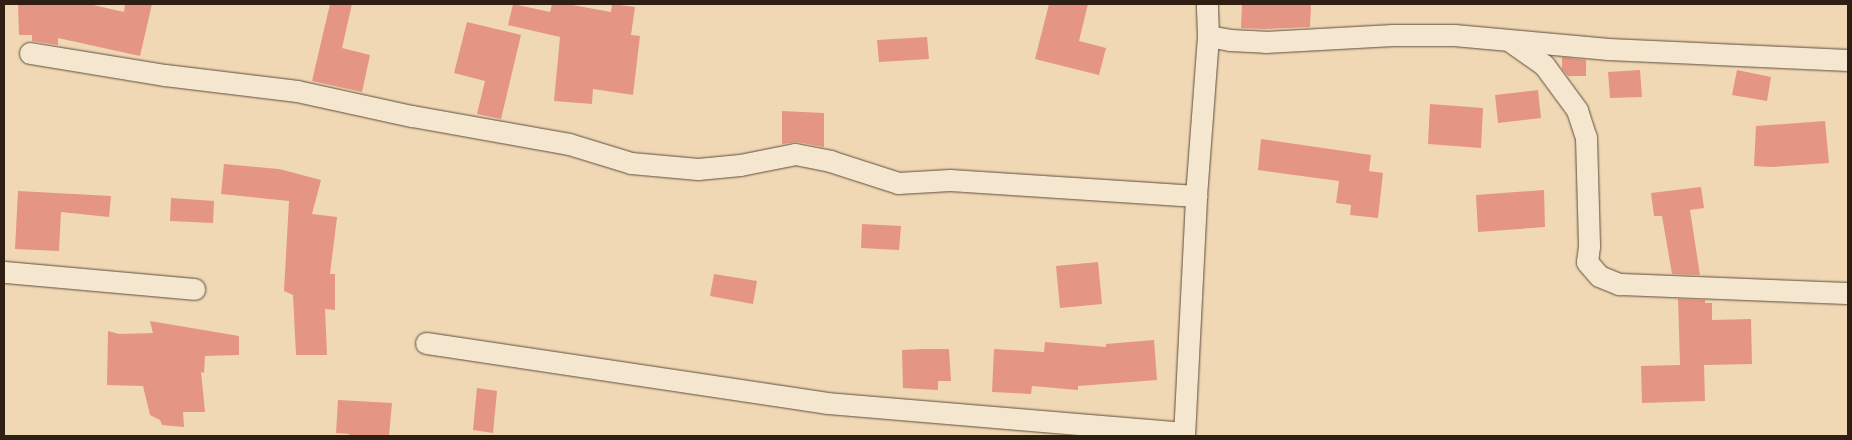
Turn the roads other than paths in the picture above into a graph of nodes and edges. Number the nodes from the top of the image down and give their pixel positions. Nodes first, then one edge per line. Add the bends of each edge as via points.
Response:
1 (1207, 4) edge
2 (1208, 36) junction
3 (1511, 42) junction
4 (30, 53) dead end
5 (1848, 60) edge
6 (1196, 196) junction
7 (4, 272) edge
8 (194, 289) dead end
9 (1848, 293) edge
10 (426, 343) dead end
11 (1184, 435) edge

1 - 2 street
2 - 3 street via 1265,42 1454,35
2 - 6 street
3 - 5 street
3 - 9 street via 1544,65 1577,110 1586,137 1587,262 1599,276 1618,284
4 - 6 street via 165,75 297,91 412,116 569,144 631,163 698,169 795,154 830,161 898,184 950,180
6 - 11 street
7 - 8 street
10 - 11 street via 827,403

